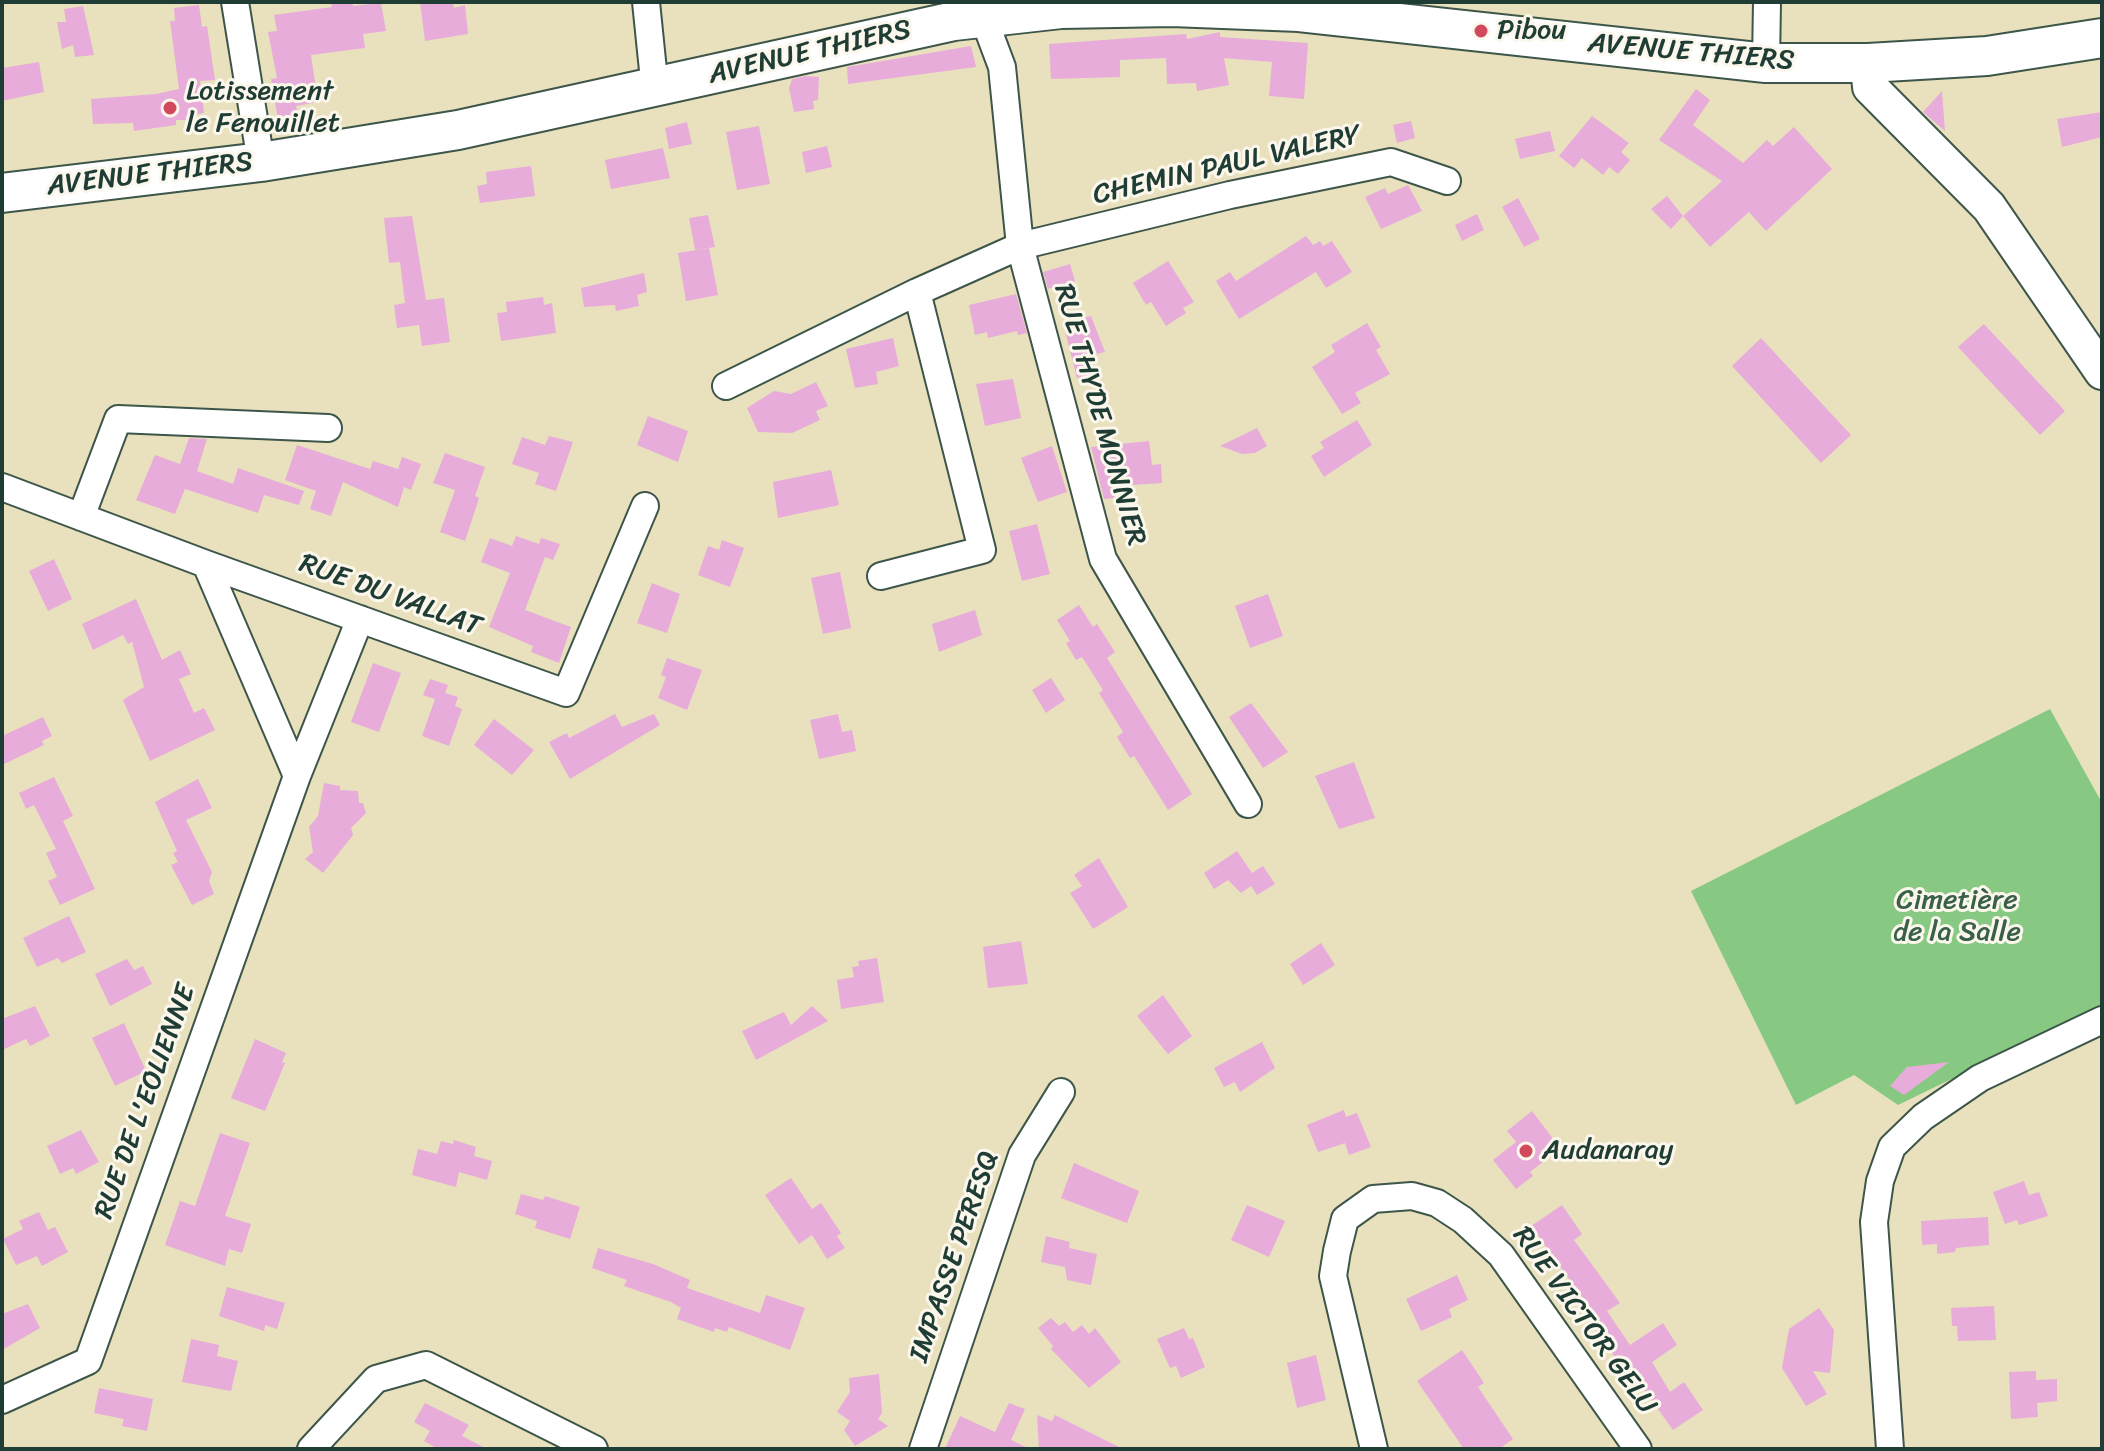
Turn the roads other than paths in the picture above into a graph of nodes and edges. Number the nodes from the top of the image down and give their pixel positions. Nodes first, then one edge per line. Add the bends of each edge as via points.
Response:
1 (235, 2) edge
2 (646, 2) edge
3 (1767, 2) edge
4 (1109, 5) edge
5 (1062, 6) edge
6 (984, 19) junction
7 (2102, 38) edge
8 (1766, 63) junction
9 (1868, 63) junction
10 (655, 90) junction
11 (261, 162) junction
12 (1447, 181) dead end
13 (2, 193) edge
14 (1020, 246) junction
15 (917, 292) junction
16 (2102, 372) edge
17 (726, 386) dead end
18 (328, 428) dead end
19 (2, 487) edge
20 (645, 506) dead end
21 (81, 517) junction
22 (206, 564) junction
23 (881, 576) dead end
24 (360, 619) junction
25 (297, 776) junction
26 (1248, 804) dead end
27 (2102, 1020) edge
28 (1061, 1092) dead end
29 (2, 1400) edge
30 (311, 1449) edge
31 (594, 1449) edge
32 (923, 1449) edge
33 (1374, 1449) edge
34 (1638, 1449) edge
35 (1890, 1449) edge

1 - 11 street
2 - 10 street
3 - 8 street
4 - 5 main road, AVENUE THIERS
4 - 8 main road, AVENUE THIERS via 1299,12
5 - 6 main road, AVENUE THIERS
6 - 10 main road, AVENUE THIERS via 800,53
6 - 14 street, RUE THYDE MONNIER via 1002,67
7 - 9 main road, AVENUE THIERS via 1987,56
8 - 9 main road, AVENUE THIERS
9 - 16 street via 1870,87 1989,207
10 - 11 main road, AVENUE THIERS
11 - 13 main road, AVENUE THIERS
12 - 14 street, CHEMIN PAUL VALERY via 1391,162
14 - 15 street, CHEMIN PAUL VALERY
14 - 26 street, RUE THYDE MONNIER via 1103,559
15 - 17 street, CHEMIN PAUL VALERY
15 - 23 street via 982,550
18 - 21 street via 118,419
19 - 21 street, RUE DU VALLAT
20 - 24 street, RUE DU VALLAT via 566,693
21 - 22 street, RUE DU VALLAT
22 - 24 street, RUE DU VALLAT
22 - 25 street
24 - 25 street, RUE DE L'EOLIENNE
25 - 29 street, RUE DE L'EOLIENNE via 88,1361
27 - 35 street via 1980,1078 1923,1117 1892,1147 1874,1222
28 - 32 street, IMPASSE PERESQ via 1022,1155
30 - 31 street via 376,1379 426,1365
33 - 34 street, RUE VICTOR GELU via 1333,1276 1345,1219 1373,1199 1412,1196 1437,1203 1463,1220 1501,1255

